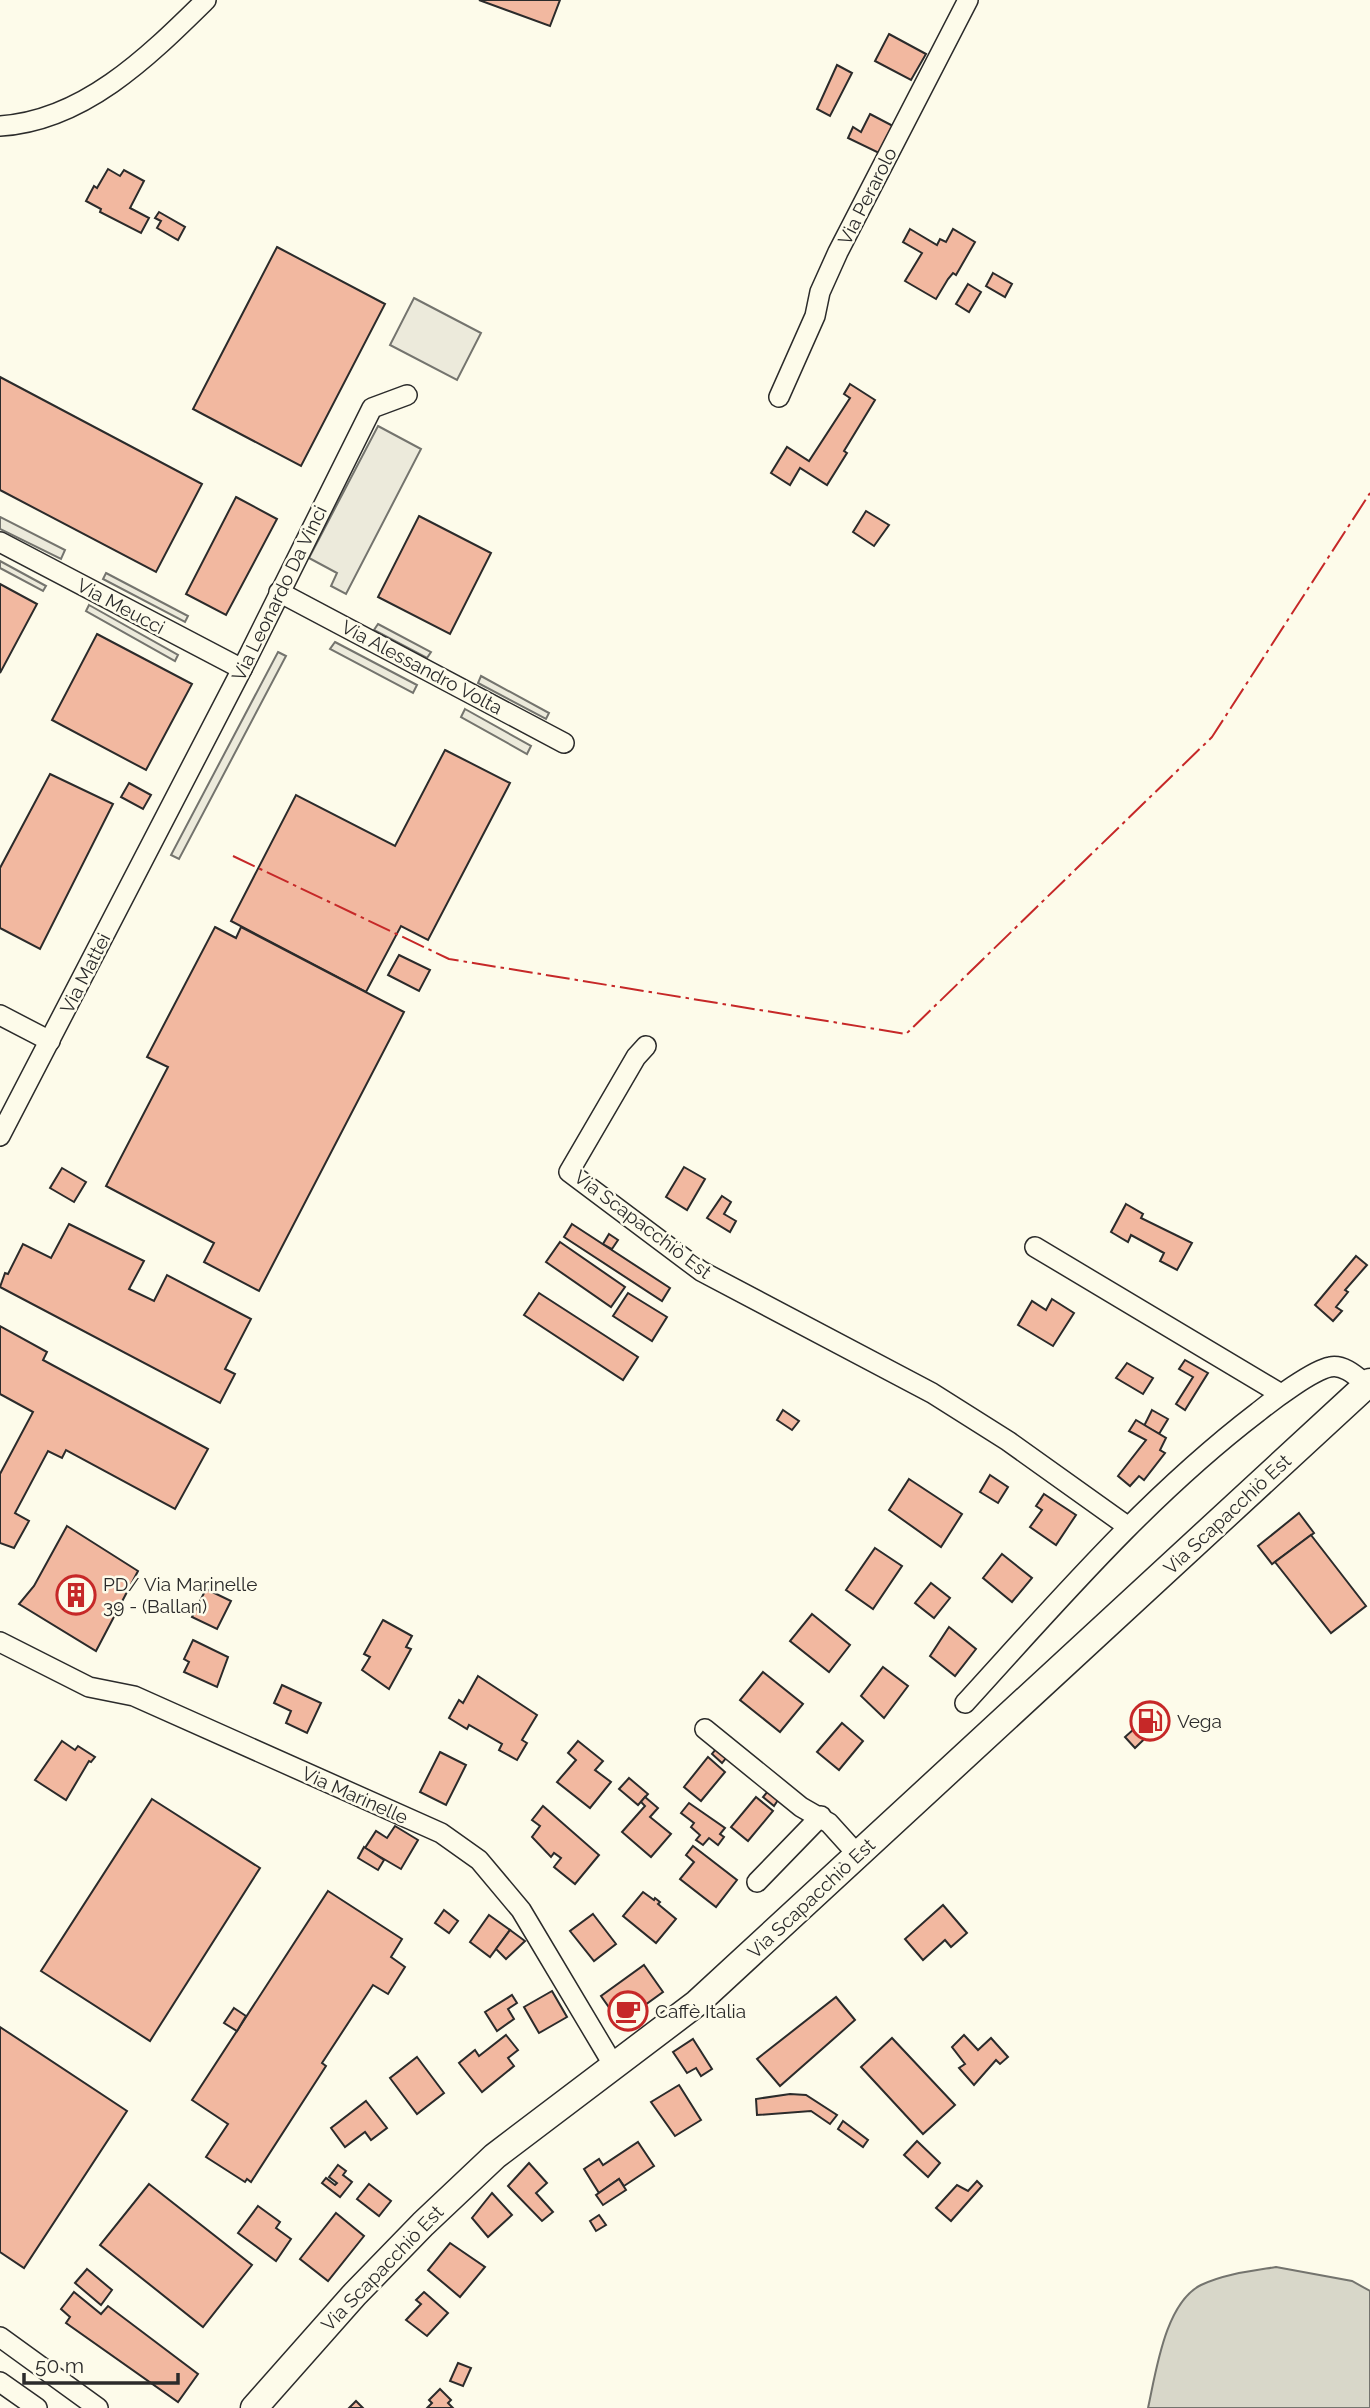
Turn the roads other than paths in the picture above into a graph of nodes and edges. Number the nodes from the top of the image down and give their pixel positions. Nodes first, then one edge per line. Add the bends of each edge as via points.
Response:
1 (206, 0) edge
2 (968, 0) edge
3 (0, 126) edge
4 (407, 396) dead end
5 (779, 397) dead end
6 (0, 542) edge
7 (279, 592) junction
8 (242, 669) junction
9 (564, 743) dead end
10 (169, 810) joint
11 (0, 1015) edge
12 (50, 1041) junction
13 (646, 1046) dead end
14 (0, 1136) edge
15 (1035, 1247) dead end
16 (1368, 1384) edge
17 (1281, 1394) junction
18 (1127, 1526) junction
19 (0, 1642) edge
20 (965, 1703) dead end
21 (705, 1729) dead end
22 (821, 1816) junction
23 (857, 1854) junction
24 (757, 1882) dead end
25 (614, 2066) junction
26 (0, 2338) edge
27 (0, 2382) edge
28 (37, 2408) edge
29 (98, 2408) edge
30 (254, 2408) edge

1 - 3 street via 128,71 84,100 49,117
2 - 5 street, Via Perarolo via 838,252
4 - 7 street, Via Leonardo Da Vinci via 372,408
6 - 8 street, Via Meucci
7 - 8 street, Via Leonardo Da Vinci
7 - 9 street, Via Alessandro Volta
8 - 10 street, Via Leonardo Da Vinci
10 - 12 street, Via Mattei
11 - 12 street
12 - 14 street, Via Mattei
13 - 18 street, Via Scapacchiò Est via 569,1172 701,1271 932,1393
15 - 17 street
16 - 17 street, Via Scapacchiò Est via 1352,1373 1329,1367
16 - 23 main road, Via Scapacchiò Est
17 - 18 street, Via Scapacchiò Est via 1208,1450
18 - 20 street, Via Scapacchiò Est
19 - 25 street, Via Marinelle via 89,1687 134,1696 441,1833 479,1860 521,1910
21 - 22 street via 801,1807
22 - 23 street
22 - 24 street
23 - 25 main road, Via Scapacchiò Est via 696,2003
25 - 30 main road, Via Scapacchiò Est via 495,2156 423,2224
26 - 29 street
27 - 28 street

